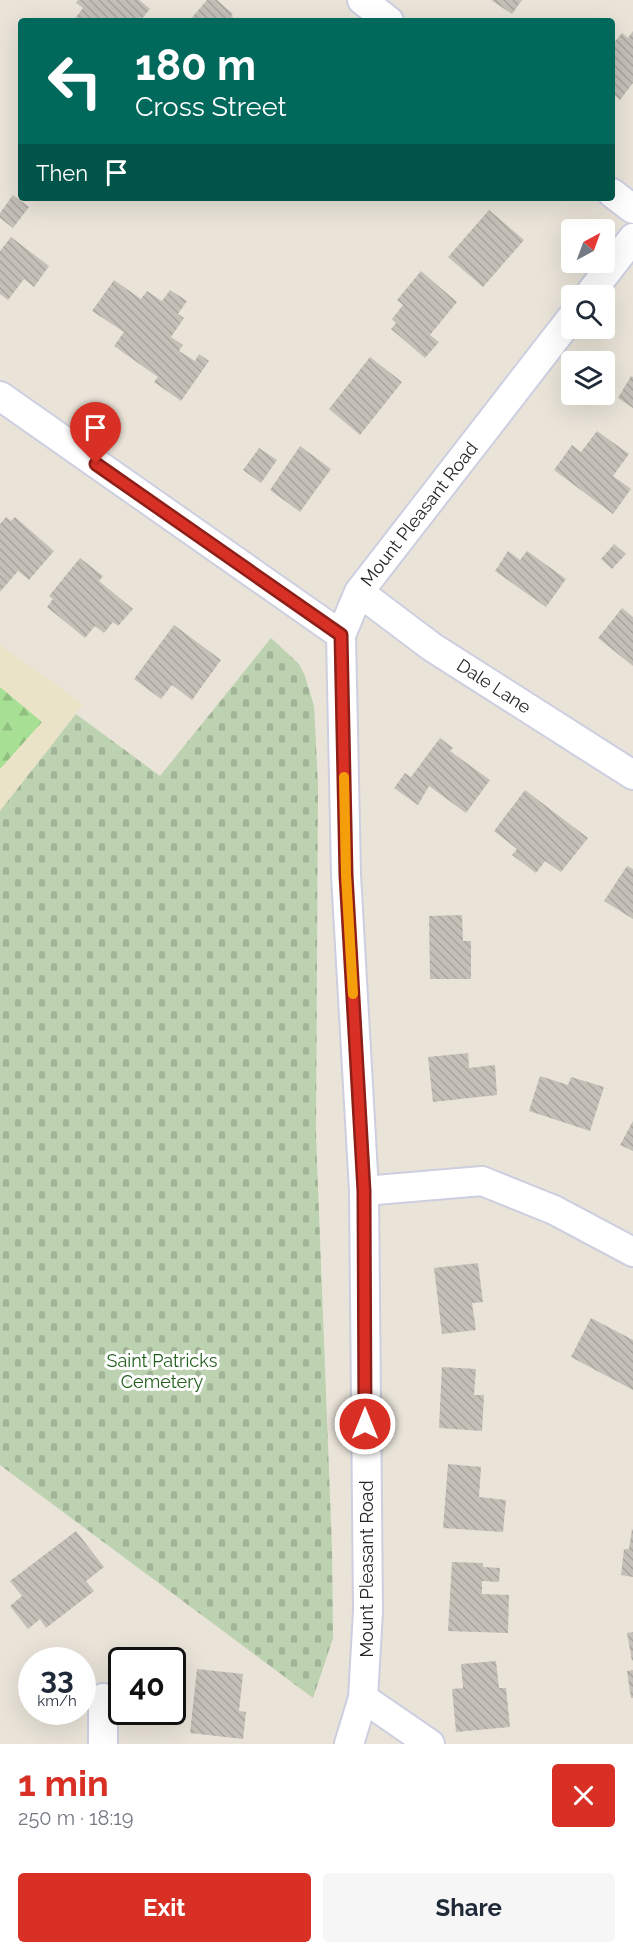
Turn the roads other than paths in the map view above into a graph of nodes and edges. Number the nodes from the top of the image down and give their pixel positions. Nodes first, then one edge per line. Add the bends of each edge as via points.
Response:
1 (362, 0) edge
2 (385, 18) edge
3 (615, 195) edge
4 (633, 209) edge
5 (633, 238) edge
6 (597, 285) edge
7 (561, 331) edge
8 (0, 396) edge
9 (358, 592) junction
10 (341, 635) junction
11 (633, 775) edge
12 (364, 1191) junction
13 (633, 1252) edge
14 (103, 1698) dead end
15 (363, 1698) junction
16 (102, 1744) edge
17 (349, 1744) edge
18 (430, 1744) edge

1 - 2 street
3 - 4 street
5 - 6 street
7 - 9 street, Mount Pleasant Road
8 - 10 street
9 - 10 street, Mount Pleasant Road
9 - 11 street, Dale Lane via 432,647
10 - 12 street, Mount Pleasant Road via 346,875
12 - 13 street via 482,1181 554,1210
12 - 15 street, Mount Pleasant Road via 368,1611
14 - 16 street
15 - 17 street, Mount Pleasant Road
15 - 18 street

